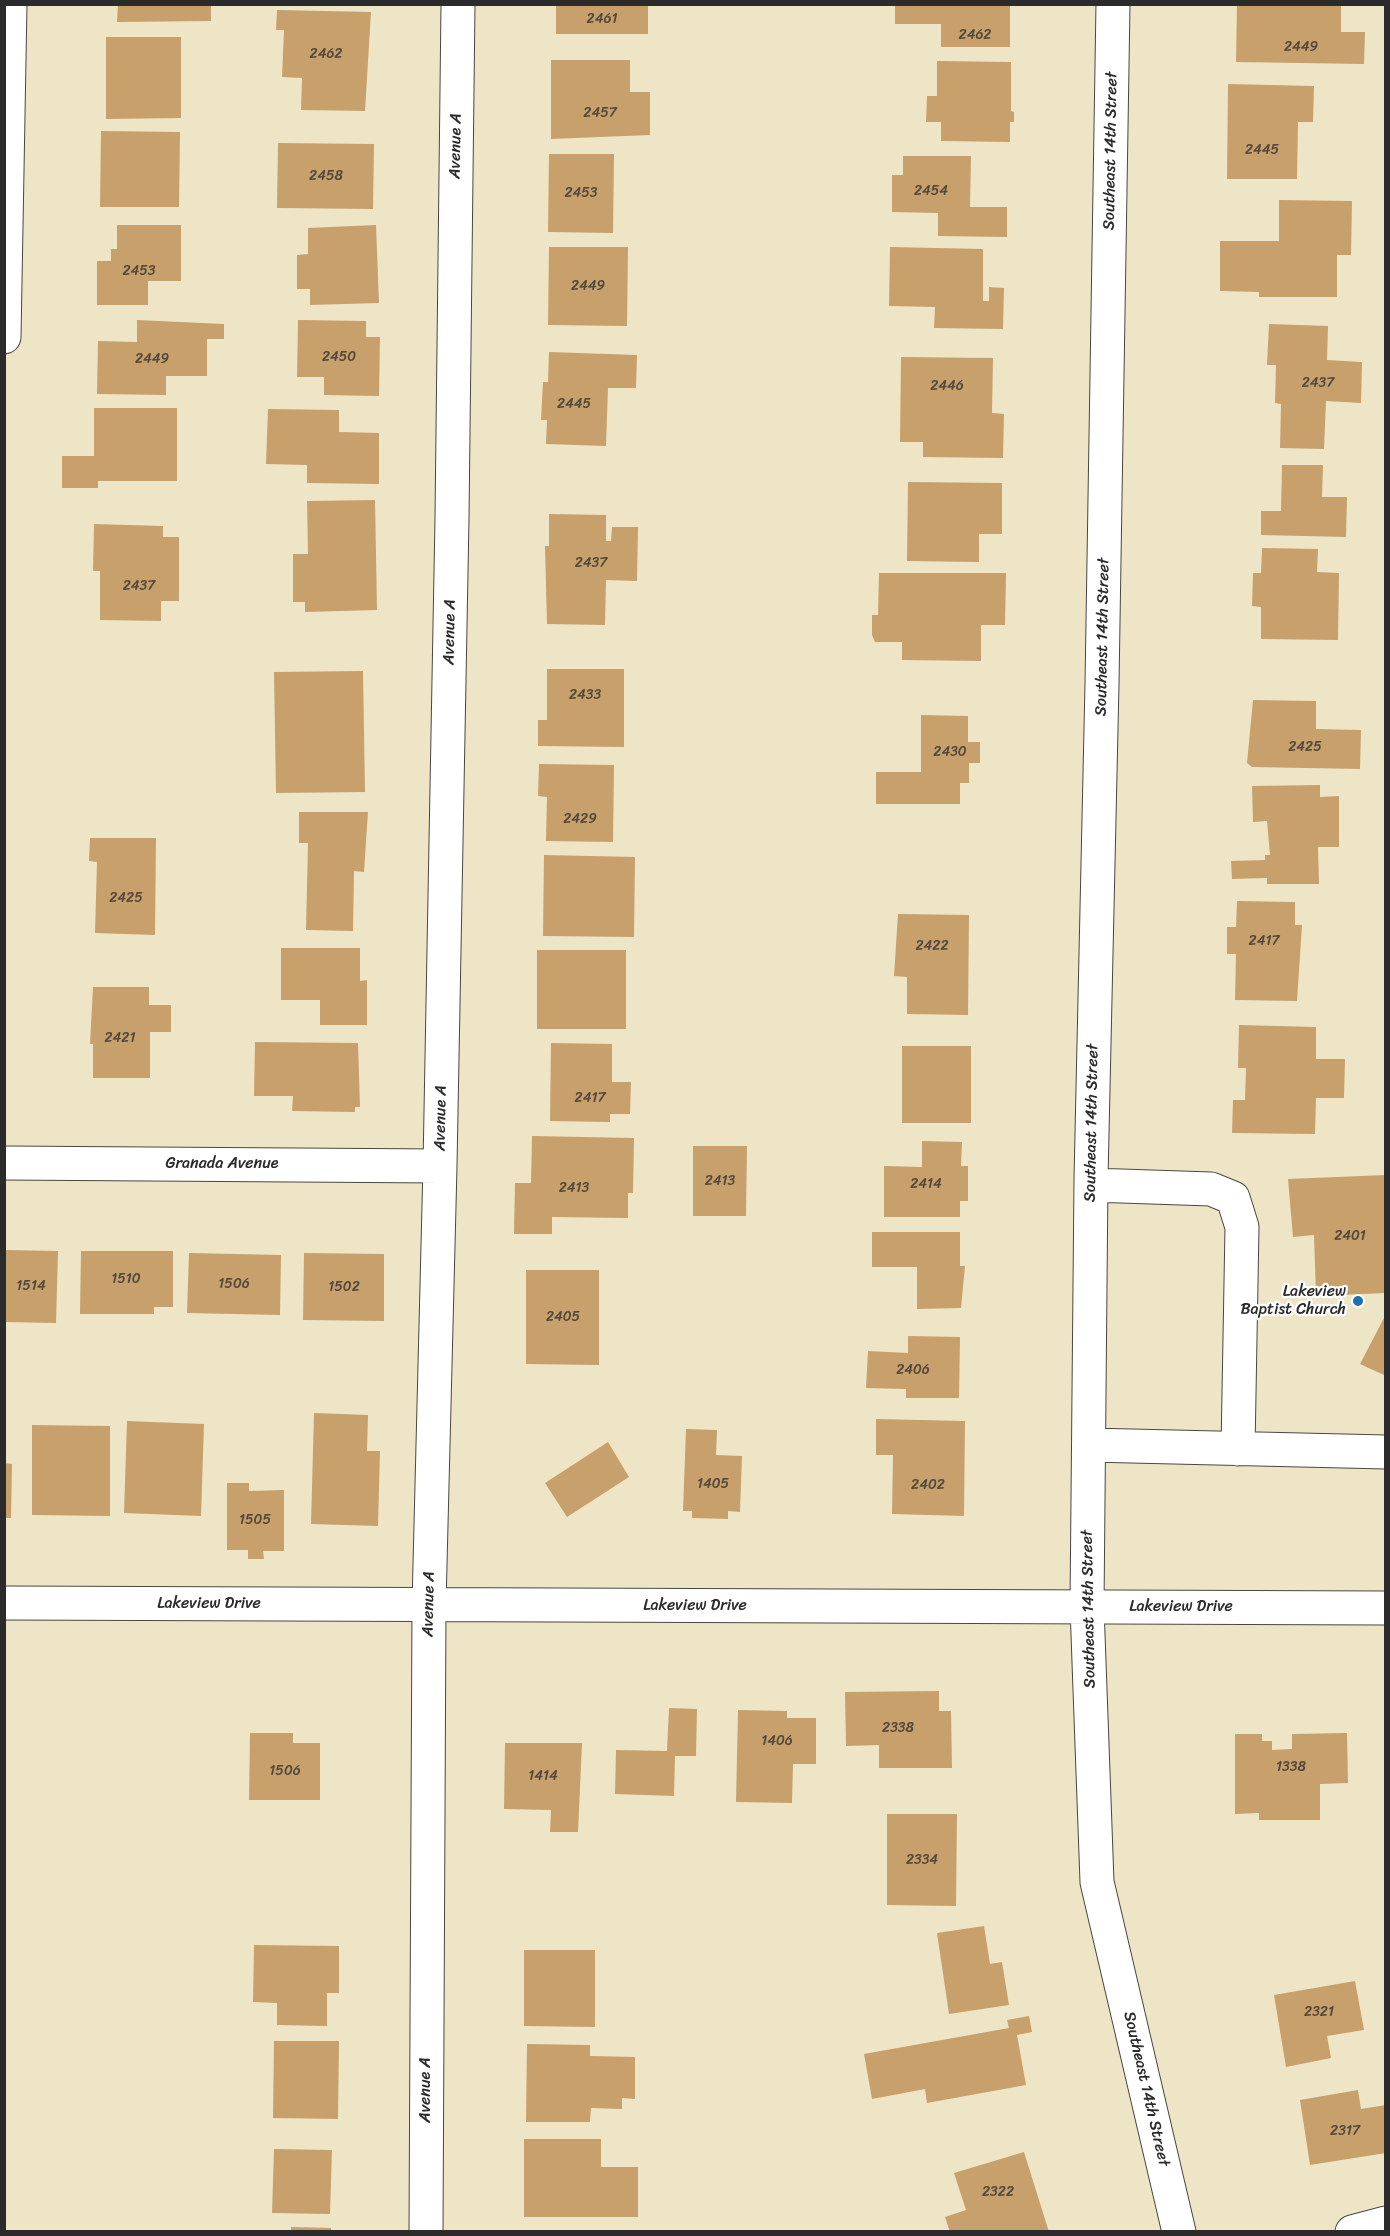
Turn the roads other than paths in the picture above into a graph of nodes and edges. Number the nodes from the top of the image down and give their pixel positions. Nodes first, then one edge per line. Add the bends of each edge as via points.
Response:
1 (10, 4) edge
2 (458, 4) edge
3 (1113, 4) edge
4 (4, 337) edge
5 (4, 1163) edge
6 (440, 1166) junction
7 (1091, 1185) junction
8 (1089, 1445) junction
9 (1238, 1449) junction
10 (1386, 1452) edge
11 (4, 1603) edge
12 (429, 1605) junction
13 (1087, 1606) junction
14 (1386, 1608) edge
15 (1386, 2223) edge
16 (426, 2232) edge
17 (1179, 2232) edge
18 (1352, 2232) edge

1 - 4 street
2 - 6 street, Avenue A
3 - 7 street, Southeast 14th Street
5 - 6 street, Granada Avenue
6 - 12 street, Avenue A
7 - 8 street, Southeast 14th Street
7 - 9 street via 1211,1189 1233,1198 1242,1227
8 - 9 street
8 - 13 street, Southeast 14th Street
9 - 10 street
11 - 12 street, Lakeview Drive
12 - 13 street, Lakeview Drive
12 - 16 street, Avenue A
13 - 14 street, Lakeview Drive
13 - 17 street, Southeast 14th Street via 1097,1882
15 - 18 street

